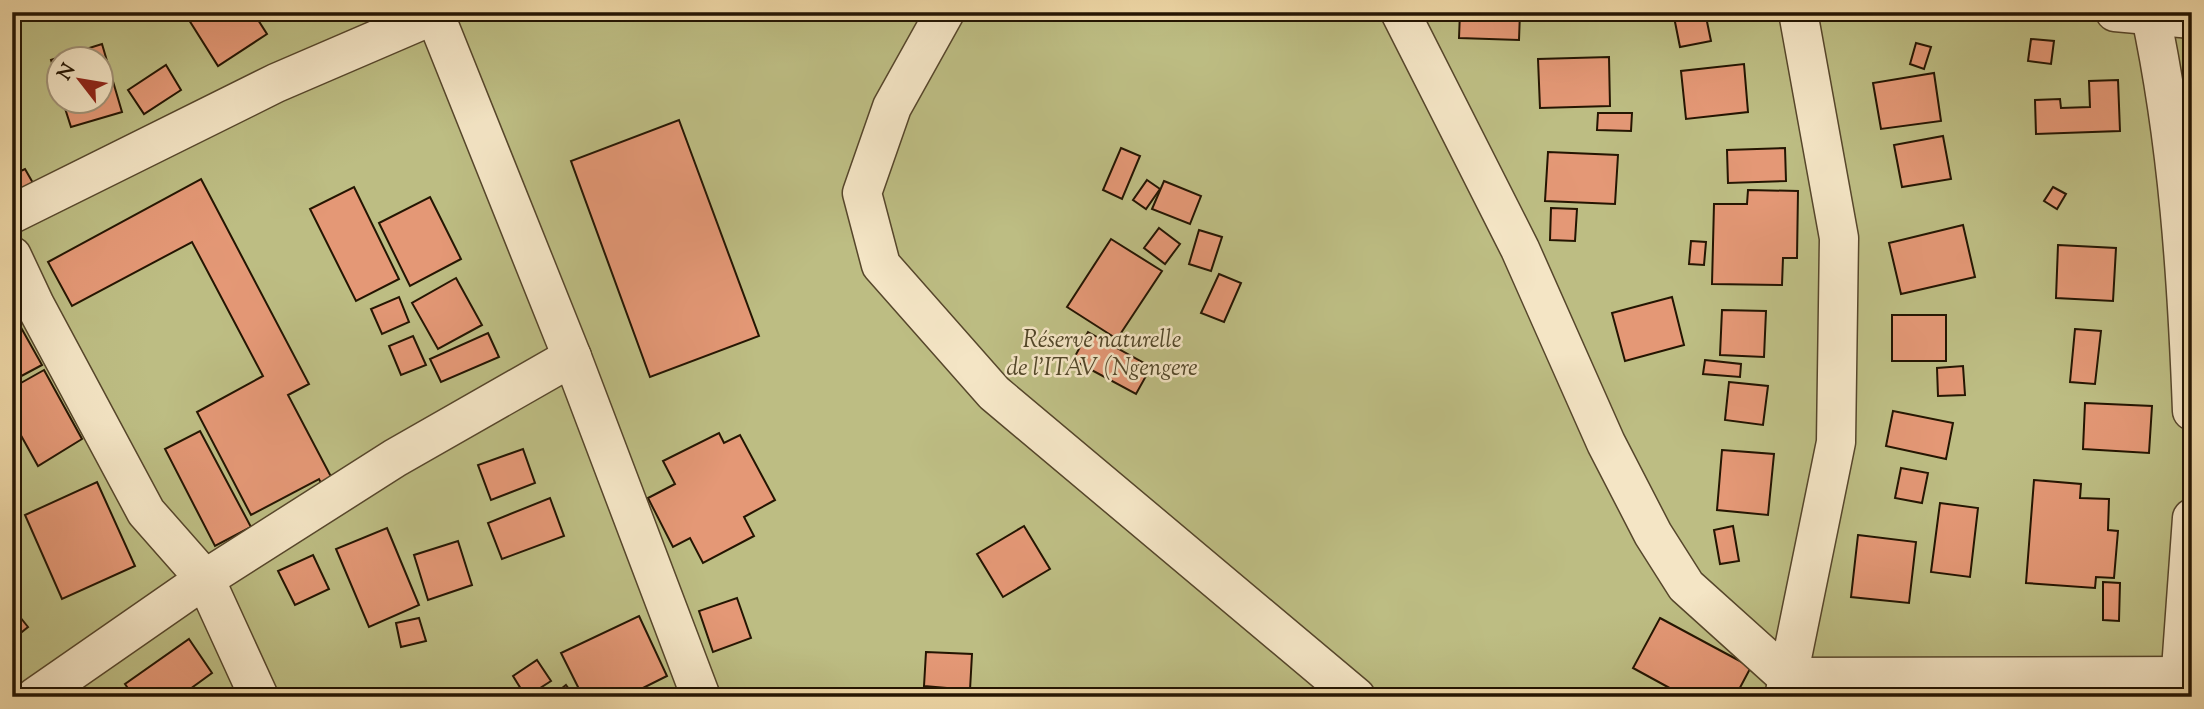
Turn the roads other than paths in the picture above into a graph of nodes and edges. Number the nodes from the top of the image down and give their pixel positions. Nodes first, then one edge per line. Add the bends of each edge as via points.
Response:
1 (945, 12) edge
2 (1400, 12) edge
3 (1798, 12) edge
4 (438, 14) edge
5 (2138, 14) edge
6 (2192, 19) edge
7 (12, 214) edge
8 (12, 256) edge
9 (2190, 321) edge
10 (572, 357) junction
11 (2192, 411) edge
12 (2192, 518) edge
13 (205, 579) junction
14 (2183, 682) edge
15 (1786, 687) edge
16 (35, 697) edge
17 (259, 697) edge
18 (701, 697) edge
19 (1356, 697) edge

1 - 19 street via 892,107 862,193 881,265 994,393
2 - 15 street via 1520,250 1606,443 1653,534 1686,586
3 - 15 street via 1839,238 1836,442
4 - 7 street via 276,83
4 - 10 street
5 - 6 street
5 - 9 street via 2168,108
8 - 13 street via 146,512
9 - 11 street
10 - 13 street via 395,458
10 - 18 street
12 - 14 street
13 - 16 street
13 - 17 street
14 - 15 street

